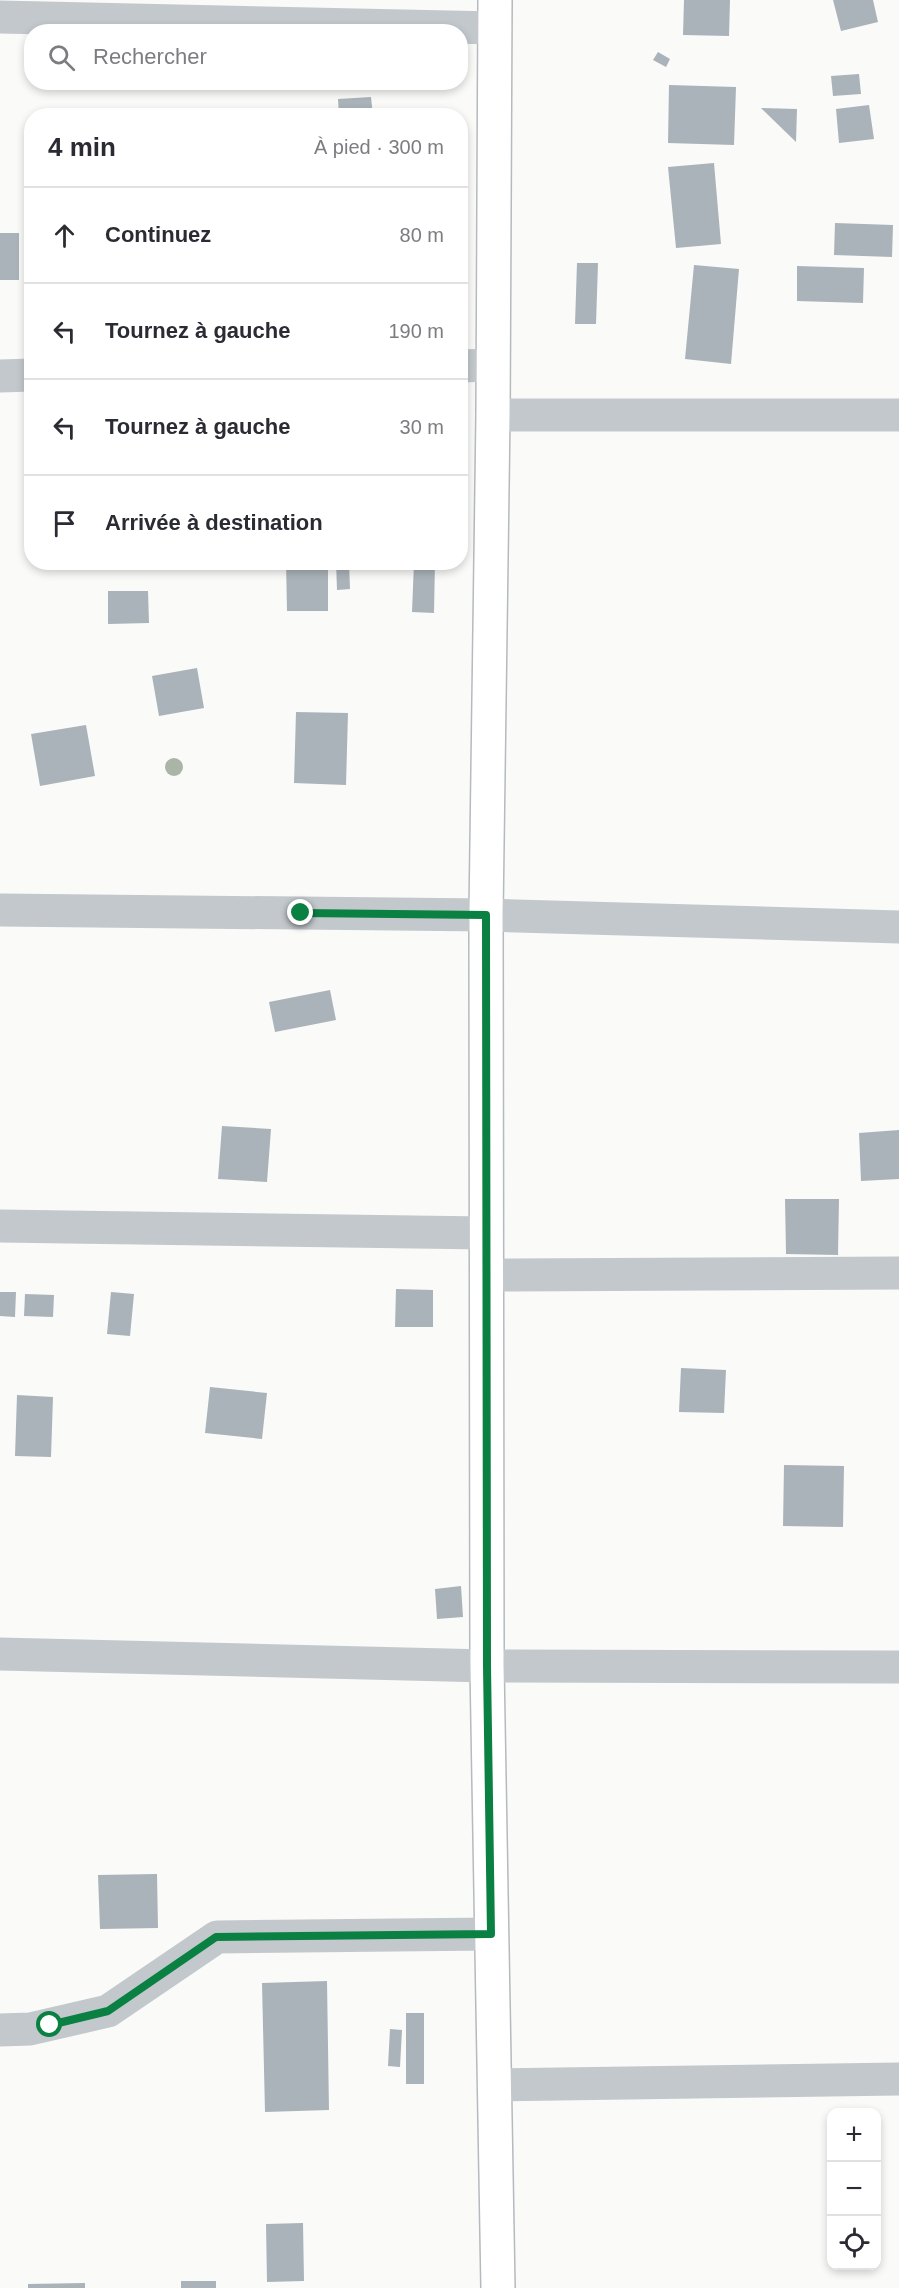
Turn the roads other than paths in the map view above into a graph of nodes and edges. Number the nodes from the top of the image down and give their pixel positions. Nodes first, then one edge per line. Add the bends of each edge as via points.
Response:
1 (68, 9) edge
2 (495, 14) edge
3 (0, 17) edge
4 (493, 365) junction
5 (468, 366) edge
6 (24, 375) edge
7 (0, 376) edge
8 (493, 415) junction
9 (899, 415) edge
10 (0, 910) edge
11 (486, 915) junction
12 (899, 927) edge
13 (0, 1226) edge
14 (486, 1233) junction
15 (899, 1273) edge
16 (486, 1275) junction
17 (0, 1654) edge
18 (487, 1666) junction
19 (899, 1667) edge
20 (491, 1934) junction
21 (0, 2030) edge
22 (899, 2079) edge
23 (494, 2085) junction
24 (498, 2288) edge

1 - 2 street
1 - 3 street
2 - 4 main road
4 - 5 street
4 - 8 main road
6 - 7 street
8 - 9 street
8 - 11 main road
10 - 11 street
11 - 12 street
11 - 14 main road
13 - 14 street
14 - 16 main road
15 - 16 street
16 - 18 main road
17 - 18 street
18 - 19 street
18 - 20 main road
20 - 21 street via 216,1937 108,2011 30,2029
20 - 23 main road
22 - 23 street
23 - 24 main road

